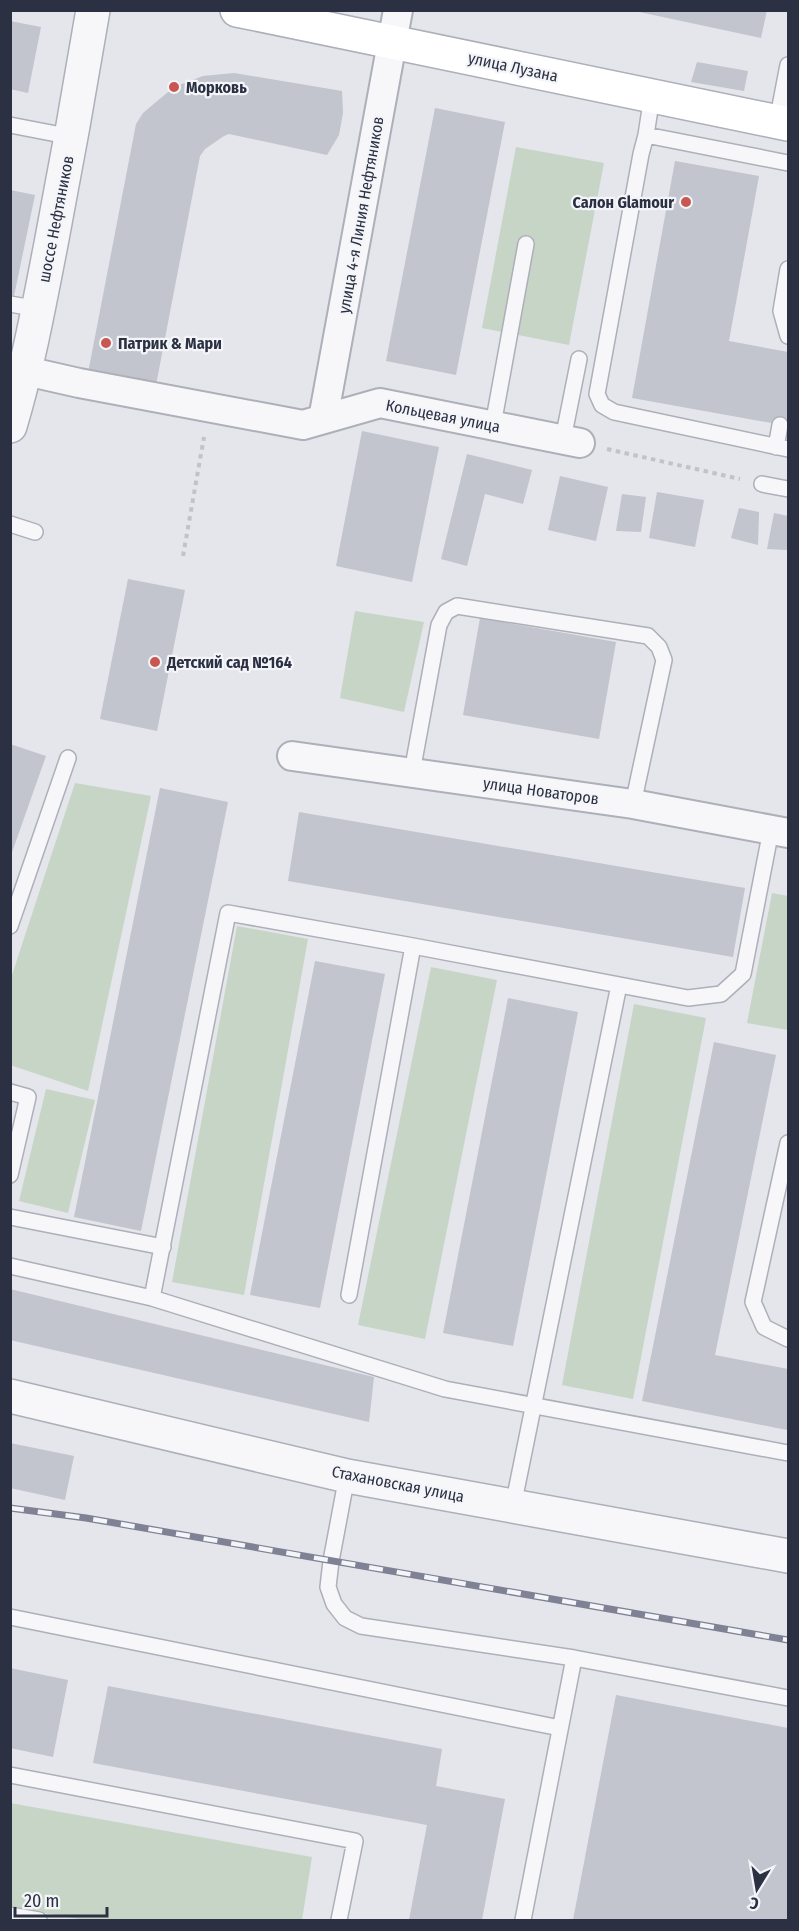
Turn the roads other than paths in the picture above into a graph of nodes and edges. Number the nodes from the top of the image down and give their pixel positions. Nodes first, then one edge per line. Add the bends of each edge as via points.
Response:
1 (93, 10) edge
2 (237, 10) edge
3 (398, 10) edge
4 (393, 42) junction
5 (789, 65) edge
6 (652, 96) junction
7 (783, 123) edge
8 (10, 125) edge
9 (646, 135) junction
10 (72, 137) junction
11 (789, 163) edge
12 (526, 244) dead end
13 (789, 268) edge
14 (25, 307) edge
15 (789, 336) edge
16 (579, 359) dead end
17 (26, 371) junction
18 (323, 419) junction
19 (493, 425) junction
20 (780, 425) dead end
21 (10, 426) edge
22 (572, 441) joint
23 (782, 448) edge
24 (762, 484) road end
25 (789, 489) edge
26 (10, 524) edge
27 (35, 532) dead end
28 (292, 756) dead end
29 (68, 758) dead end
30 (412, 772) junction
31 (633, 804) junction
32 (780, 831) edge
33 (10, 926) edge
34 (413, 946) junction
35 (619, 985) junction
36 (10, 1092) edge
37 (789, 1143) edge
38 (10, 1175) edge
39 (10, 1217) edge
40 (163, 1247) junction
41 (10, 1266) edge
42 (349, 1295) dead end
43 (152, 1298) junction
44 (789, 1339) edge
45 (10, 1396) edge
46 (533, 1405) junction
47 (789, 1453) edge
48 (347, 1476) junction
49 (513, 1506) junction
50 (789, 1556) edge
51 (10, 1617) edge
52 (574, 1658) junction
53 (789, 1698) edge
54 (560, 1728) junction
55 (10, 1775) edge
56 (10, 1915) edge
57 (39, 1920) edge
58 (339, 1920) edge
59 (523, 1920) edge

1 - 10 street, шоссе Нефтяников
2 - 4 main road, улица Лузана
3 - 4 street, улица 4-я Линия Нефтяников
4 - 6 main road, улица Лузана
4 - 18 street, улица 4-я Линия Нефтяников
5 - 7 lane
6 - 7 main road, улица Лузана
6 - 9 lane
8 - 10 lane
9 - 11 lane
9 - 23 lane via 597,394 602,405 614,412
10 - 14 street, шоссе Нефтяников
12 - 19 lane
13 - 15 lane via 781,311
14 - 17 street, шоссе Нефтяников
16 - 22 lane
17 - 18 street, Кольцевая улица via 303,425
17 - 21 street, шоссе Нефтяников
18 - 19 street, Кольцевая улица via 380,403
19 - 22 street, Кольцевая улица
20 - 23 lane
24 - 25 lane
26 - 27 lane
28 - 30 street, улица Новаторов
29 - 33 lane
30 - 31 street, улица Новаторов
30 - 31 lane via 439,625 446,612 457,606 648,636 659,646 664,660
31 - 32 street, улица Новаторов
32 - 35 lane via 743,974 722,994 688,998
34 - 35 lane
34 - 40 lane via 228,913
34 - 42 lane
35 - 46 lane
36 - 38 lane via 28,1097
37 - 44 lane via 753,1302 764,1328
39 - 40 lane
40 - 43 lane
41 - 43 lane
43 - 46 lane via 445,1389
45 - 48 street, Стахановская улица
46 - 47 lane
46 - 49 lane
48 - 49 street, Стахановская улица
48 - 52 lane via 328,1587 345,1618 361,1626
49 - 50 street, Стахановская улица
51 - 54 lane
52 - 53 lane
52 - 54 lane
54 - 59 lane
55 - 58 lane via 355,1841
56 - 57 lane

